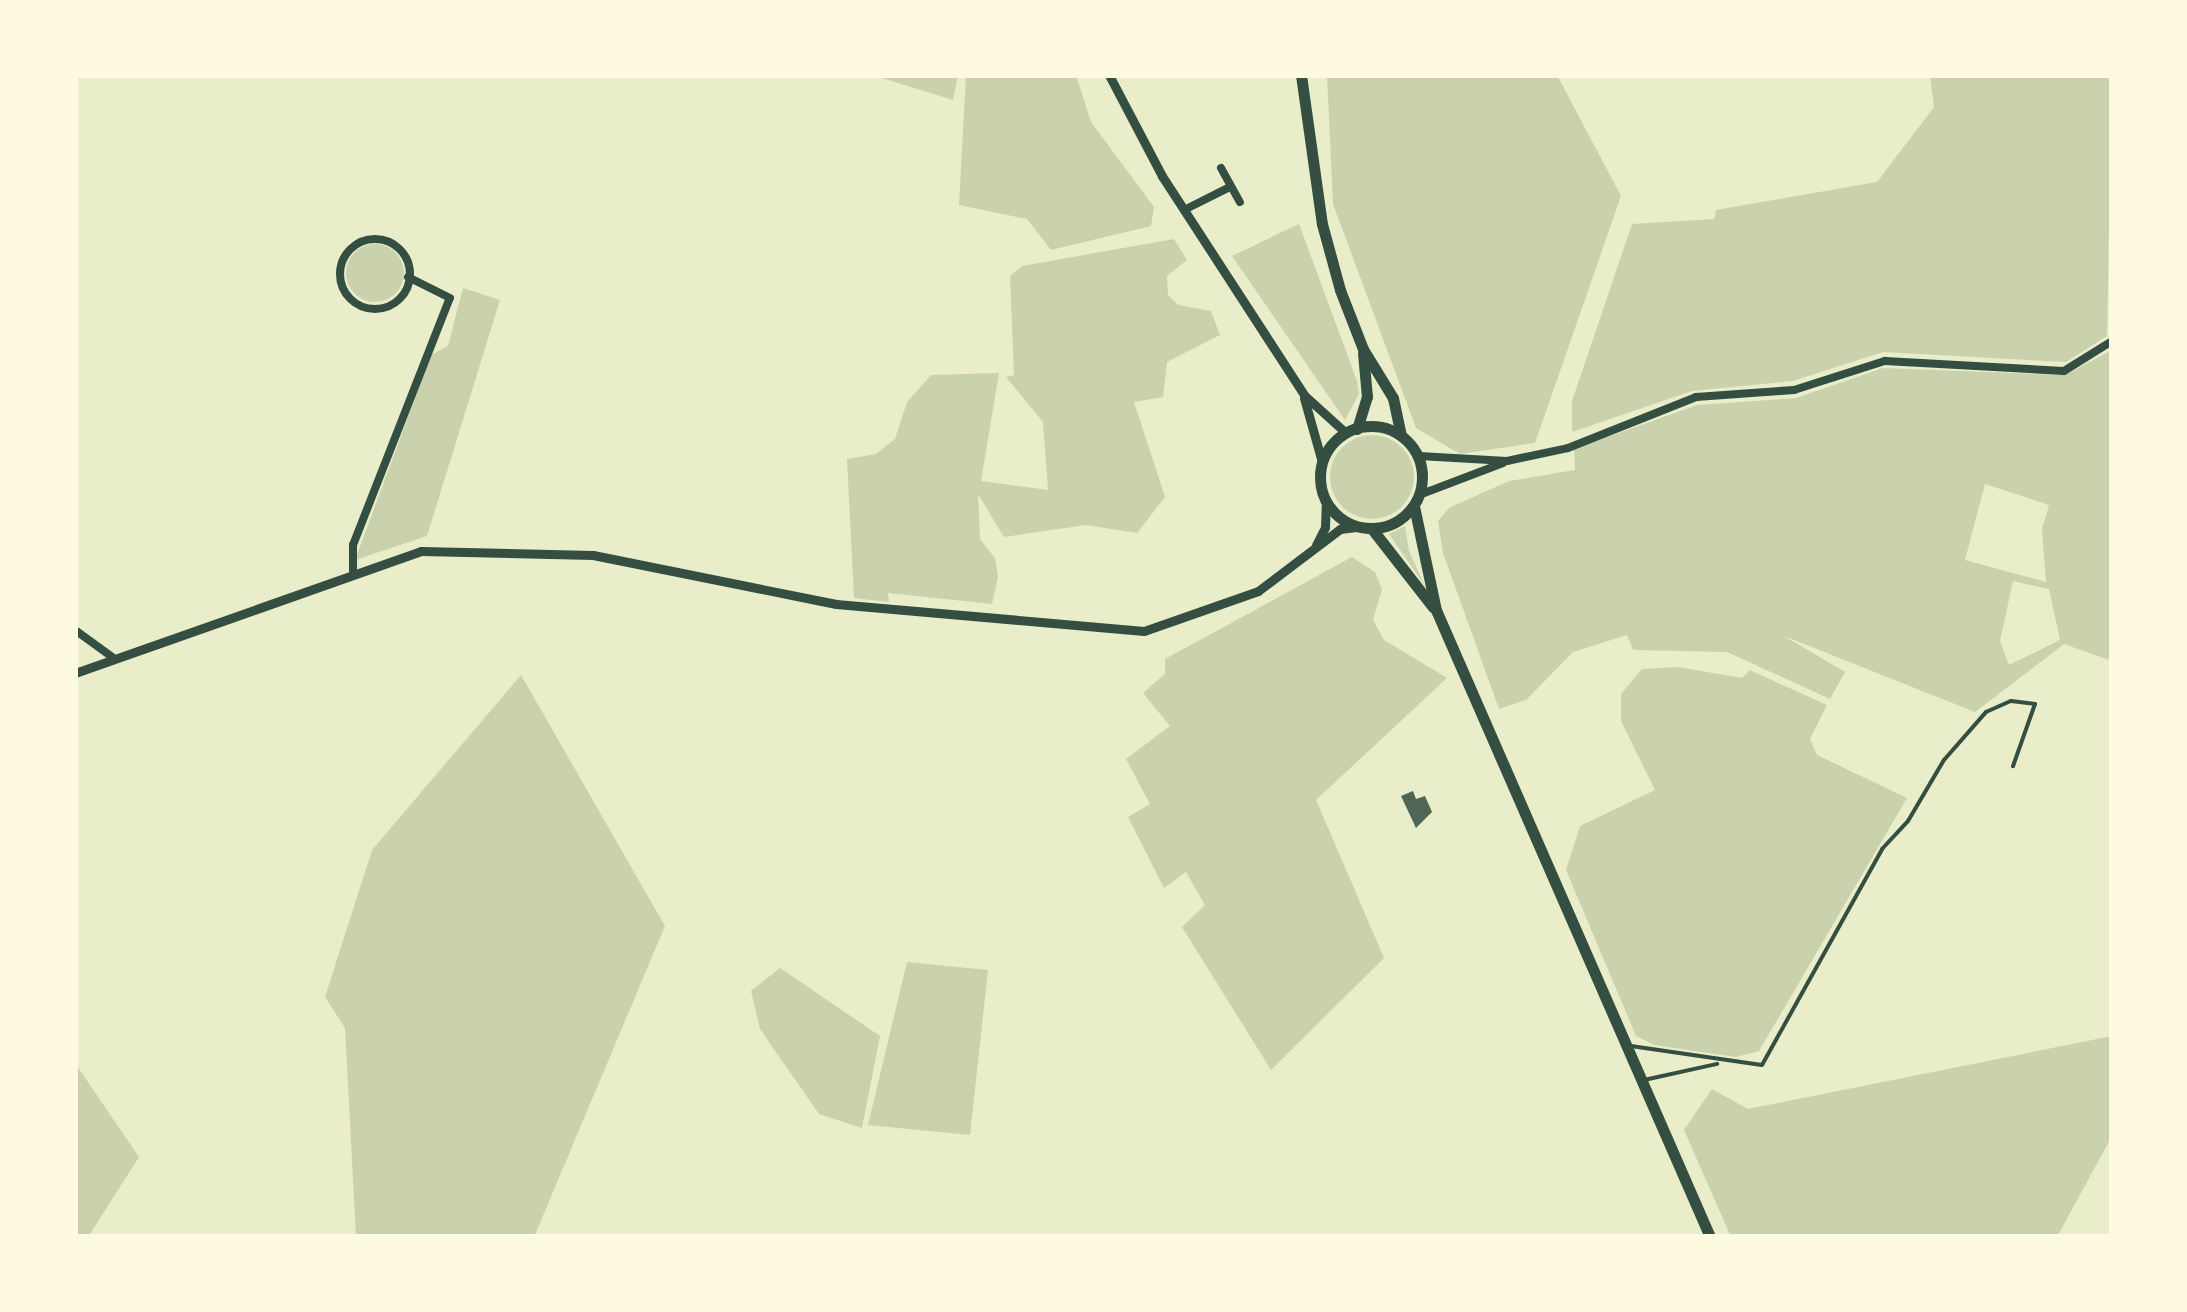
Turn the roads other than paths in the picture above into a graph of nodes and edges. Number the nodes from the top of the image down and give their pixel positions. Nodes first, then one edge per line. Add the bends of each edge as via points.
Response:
1 (1109, 75) edge
2 (1301, 75) edge
3 (1222, 168) dead end
4 (1230, 186) junction
5 (1240, 202) dead end
6 (1184, 210) junction
7 (408, 277) junction
8 (2112, 341) edge
9 (1363, 349) junction
10 (1304, 396) junction
11 (1352, 431) junction
12 (1401, 435) junction
13 (1419, 456) junction
14 (1507, 461) junction
15 (1322, 462) junction
16 (1417, 500) junction
17 (1326, 502) junction
18 (1356, 526) junction
19 (1372, 529) junction
20 (1314, 548) junction
21 (353, 572) junction
22 (1436, 610) junction
23 (75, 630) edge
24 (112, 656) junction
25 (75, 673) edge
26 (2013, 766) dead end
27 (1629, 1046) junction
28 (1722, 1064) junction
29 (1644, 1080) junction
30 (1710, 1237) edge

1 - 6 street
2 - 9 main road via 1322,224
3 - 4 street
4 - 5 street
4 - 6 street
6 - 10 street
7 - 7 street via 404,251 362,238 340,289 346,298 384,311 398,302
7 - 21 street via 450,298 353,545
8 - 14 street via 2064,370 1884,361 1794,390 1696,397 1568,448
9 - 11 main road via 1367,397
9 - 12 main road via 1386,385
10 - 11 street
10 - 15 street
11 - 12 main road
11 - 15 main road
12 - 13 main road
13 - 14 street
13 - 16 main road
14 - 16 street
15 - 17 main road
16 - 19 main road via 1397,522
16 - 22 main road
17 - 18 main road
17 - 20 street via 1326,527
18 - 19 main road
18 - 20 street
19 - 22 main road
20 - 21 street via 1258,591 1192,620 1128,632 836,604 593,555 421,551
21 - 24 street
22 - 27 main road
23 - 24 street
24 - 25 street
26 - 28 lane via 2035,704 2011,700 1986,712 1882,849 1762,1065
27 - 28 lane
27 - 29 main road
28 - 29 lane
29 - 30 main road

